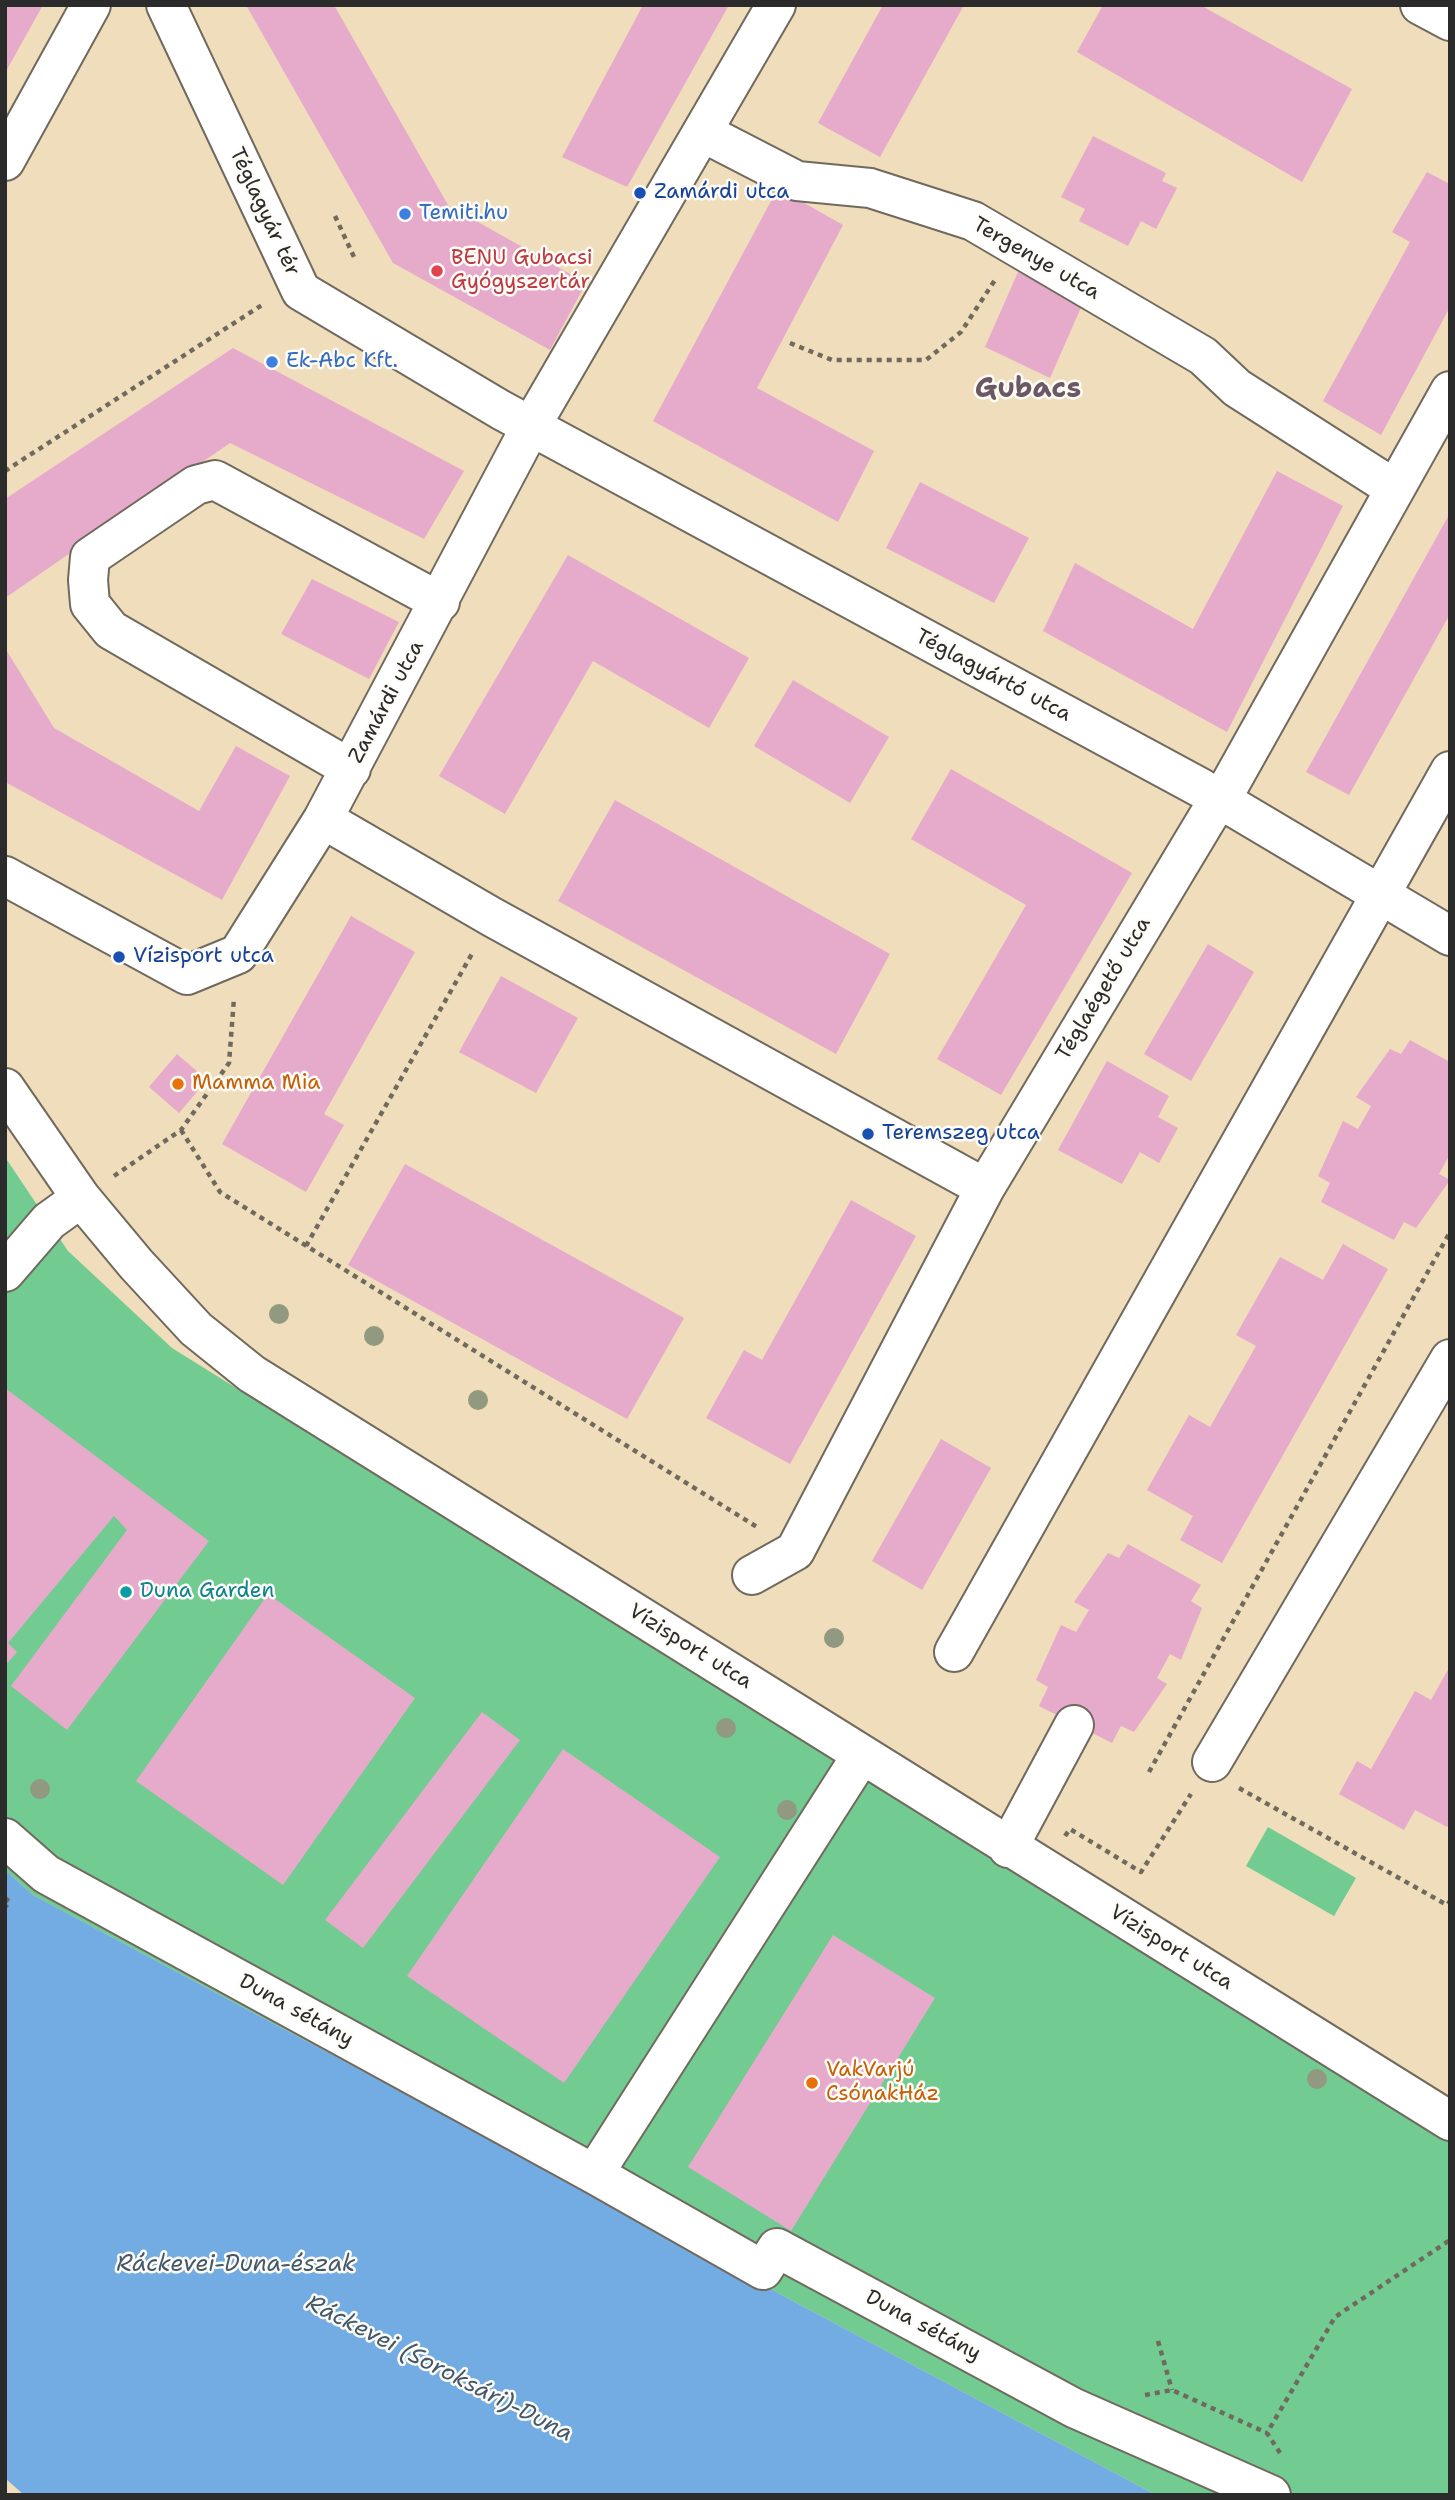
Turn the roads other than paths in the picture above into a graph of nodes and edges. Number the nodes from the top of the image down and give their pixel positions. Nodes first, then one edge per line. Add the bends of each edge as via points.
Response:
1 (91, 5) edge
2 (166, 5) edge
3 (776, 5) edge
4 (1420, 5) edge
5 (1450, 21) edge
6 (702, 132) junction
7 (5, 161) edge
8 (1450, 391) edge
9 (531, 426) junction
10 (1395, 489) junction
11 (440, 602) junction
12 (351, 769) junction
13 (1450, 771) edge
14 (1221, 800) junction
15 (323, 819) junction
16 (5, 876) edge
17 (1381, 893) junction
18 (1450, 936) edge
19 (5, 1088) edge
20 (985, 1188) junction
21 (81, 1198) junction
22 (5, 1272) edge
23 (1450, 1359) edge
24 (752, 1575) dead end
25 (954, 1652) dead end
26 (1074, 1725) dead end
27 (861, 1756) junction
28 (1212, 1762) road end
29 (5, 1838) edge
30 (1008, 1848) junction
31 (1450, 2121) edge
32 (594, 2174) junction
33 (1279, 2479) edge

1 - 7 street
2 - 9 street, Téglagyár tér via 301,291
3 - 6 street, Zamárdi utca
4 - 5 street
6 - 9 street, Zamárdi utca
6 - 10 street, Tergenye utca via 797,181 870,188 973,221 1203,356 1237,388
8 - 10 street, Téglaégető utca
9 - 11 street, Zamárdi utca
9 - 14 street, Téglagyártó utca
10 - 14 street, Téglaégető utca
11 - 12 street, Zamárdi utca
11 - 12 street via 215,480 196,485 90,557 90,604 111,630
12 - 15 street, Zamárdi utca
13 - 17 street
14 - 17 street, Téglagyártó utca
14 - 20 street, Téglaégető utca
15 - 16 street, Zamárdi utca via 238,954 187,975
15 - 20 street
17 - 18 street, Téglagyártó utca
17 - 25 street
19 - 21 street, Vízisport utca
20 - 24 street, Téglaégető utca via 795,1551
21 - 22 street via 49,1221
21 - 27 street, Vízisport utca via 196,1329 251,1374
23 - 28 street
26 - 30 street
27 - 30 street, Vízisport utca
27 - 32 street
29 - 32 street, Duna sétány via 46,1874
30 - 31 street, Vízisport utca
32 - 33 street, Duna sétány via 763,2270 777,2248 1074,2408

